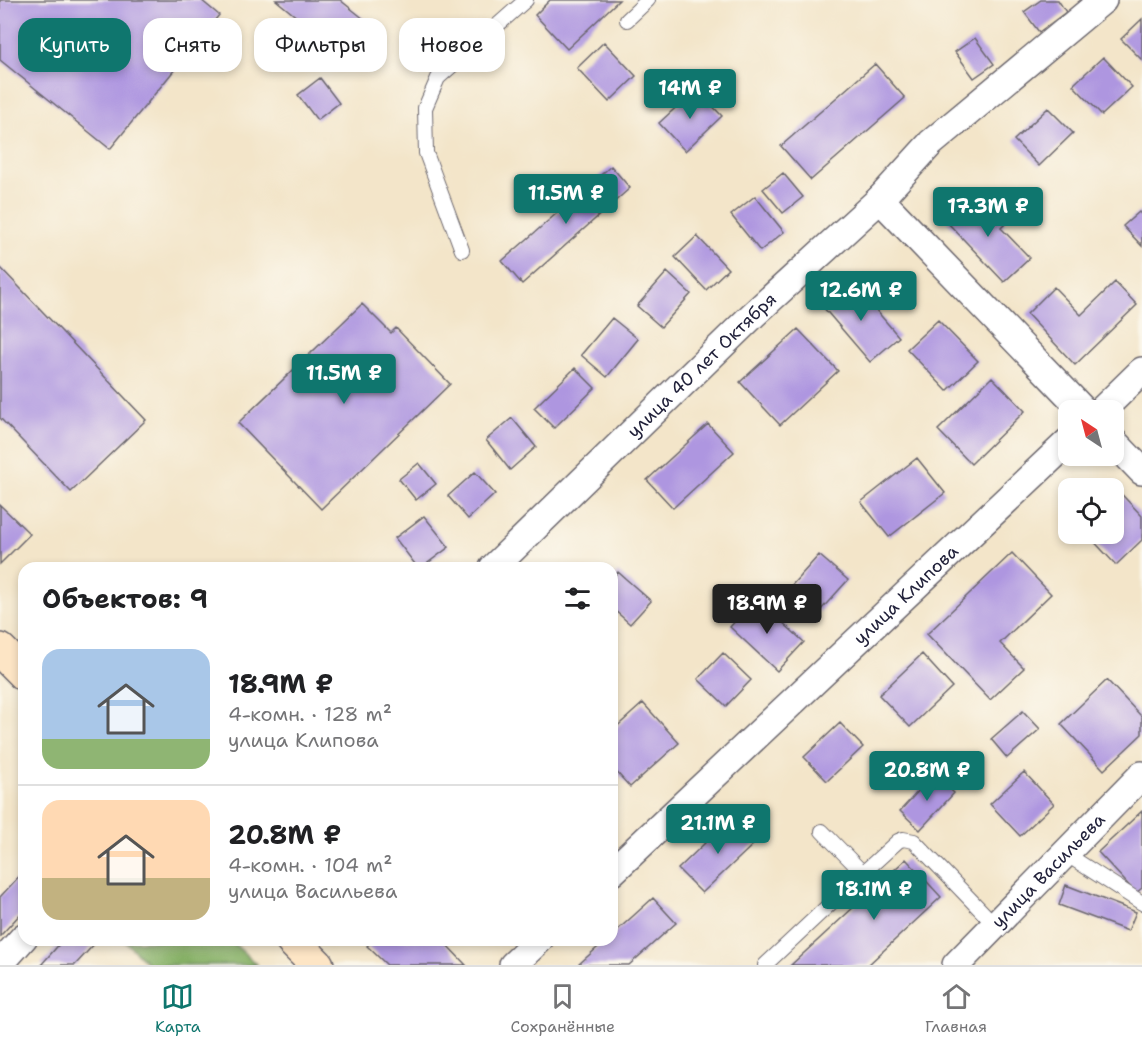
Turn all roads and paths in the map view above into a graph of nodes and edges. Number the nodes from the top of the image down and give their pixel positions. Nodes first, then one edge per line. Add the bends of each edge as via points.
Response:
1 (526, 0) edge
2 (648, 0) edge
3 (1103, 0) edge
4 (627, 20) dead end
5 (880, 198) junction
6 (462, 250) dead end
7 (1142, 371) edge
8 (1073, 400) edge
9 (1112, 400) edge
10 (1058, 451) edge
11 (1124, 452) edge
12 (1142, 471) edge
13 (499, 562) edge
14 (0, 650) edge
15 (18, 668) edge
16 (1142, 776) edge
17 (822, 831) dead end
18 (1065, 854) junction
19 (618, 866) edge
20 (862, 873) junction
21 (1142, 903) edge
22 (994, 926) junction
23 (18, 944) edge
24 (298, 946) edge
25 (533, 946) edge
26 (0, 964) edge
27 (317, 965) edge
28 (513, 965) edge
29 (765, 965) edge
30 (956, 965) edge

1 - 6 lane via 438,78 425,108 426,153
2 - 4 lane
3 - 5 street, улица 40 лет Октября via 931,143
5 - 8 street
5 - 13 street, улица 40 лет Октября via 753,315
7 - 9 street
10 - 19 street, улица Клипова
11 - 12 street
14 - 15 street
16 - 18 street, улица Васильева
17 - 20 lane
18 - 21 lane
18 - 22 street, улица Васильева
20 - 22 lane via 898,841 914,841
20 - 29 lane
22 - 30 street, улица Васильева
23 - 26 street
24 - 27 street
25 - 28 street

